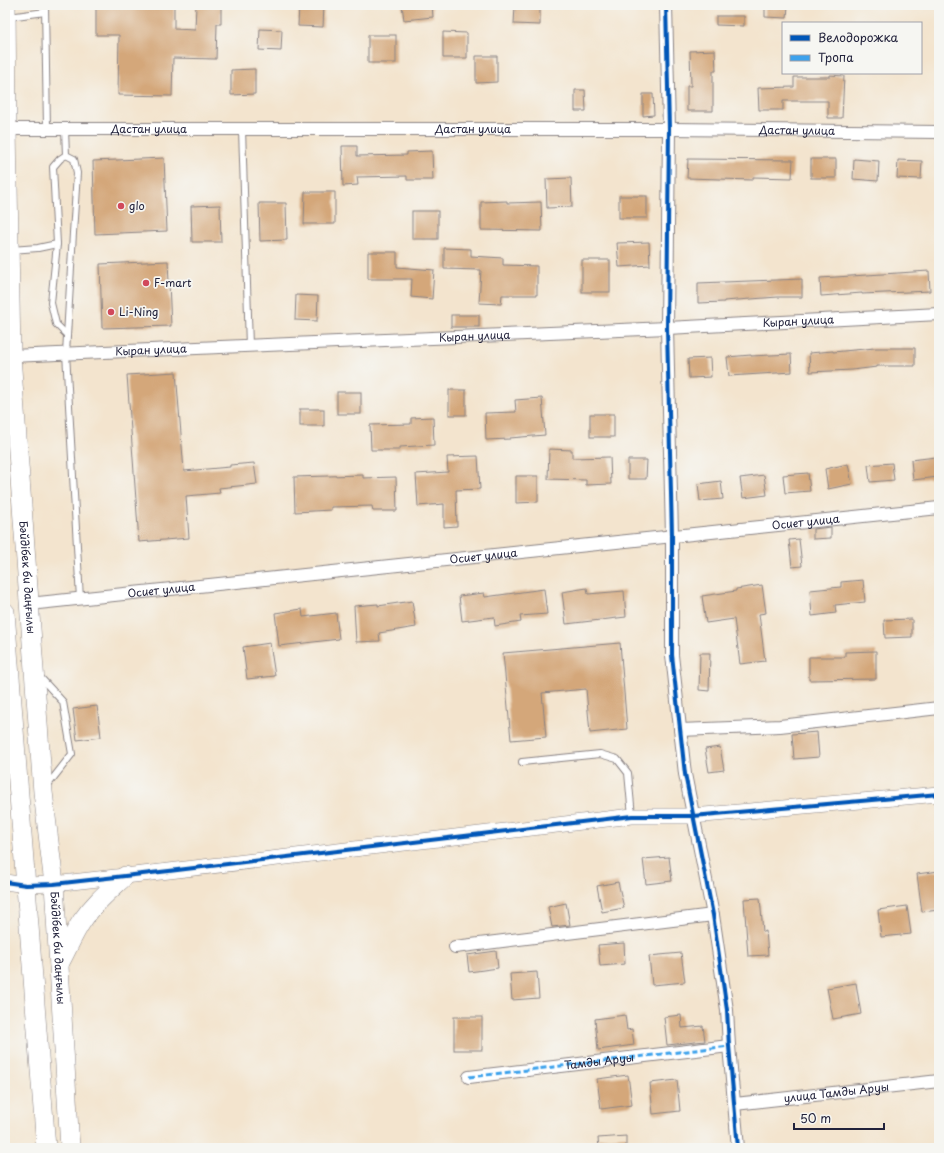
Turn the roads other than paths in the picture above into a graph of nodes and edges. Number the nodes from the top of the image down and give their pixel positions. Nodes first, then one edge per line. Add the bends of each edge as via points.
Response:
1 (666, 5) edge
2 (45, 8) edge
3 (6, 11) edge
4 (7, 129) junction
5 (47, 129) junction
6 (65, 129) junction
7 (242, 129) junction
8 (669, 129) junction
9 (939, 132) edge
10 (66, 155) junction
11 (57, 244) junction
12 (9, 250) junction
13 (939, 314) edge
14 (667, 328) junction
15 (67, 335) junction
16 (248, 346) junction
17 (66, 353) junction
18 (10, 356) junction
19 (939, 508) edge
20 (672, 535) junction
21 (80, 599) junction
22 (29, 604) junction
23 (5, 612) edge
24 (34, 670) junction
25 (939, 708) edge
26 (680, 730) junction
27 (522, 762) dead end
28 (43, 792) junction
29 (939, 794) edge
30 (632, 816) junction
31 (694, 816) junction
32 (125, 876) junction
33 (5, 882) edge
34 (54, 884) junction
35 (26, 885) junction
36 (713, 915) junction
37 (455, 947) dead end
38 (59, 964) junction
39 (729, 1046) junction
40 (469, 1077) dead end
41 (939, 1081) edge
42 (735, 1104) junction
43 (46, 1148) edge
44 (70, 1148) edge
45 (738, 1148) edge

1 - 8 street
2 - 3 lane
2 - 5 lane
3 - 4 main road, Бәйдібек би даңғылы
4 - 5 street, Дастан улица
4 - 12 main road, Бәйдібек би даңғылы
5 - 6 street, Дастан улица
6 - 7 street, Дастан улица
6 - 10 lane
7 - 8 street, Дастан улица
7 - 16 lane
8 - 9 street, Дастан улица
8 - 14 street
10 - 11 lane via 53,167
10 - 15 lane via 74,159 77,173
11 - 12 lane
11 - 15 lane via 51,303 56,324
12 - 18 main road, Бәйдібек би даңғылы
13 - 14 street, Кыран улица
14 - 16 street, Кыран улица
14 - 20 street
15 - 17 lane
16 - 17 street, Кыран улица
17 - 18 street, Кыран улица
17 - 21 lane
18 - 22 main road, Бәйдібек би даңғылы
19 - 20 street, Осиет улица
20 - 21 street, Осиет улица
20 - 26 street via 672,655
21 - 22 street, Осиет улица
22 - 24 main road, Бәйдібек би даңғылы
23 - 35 main road
24 - 28 main road, Бәйдібек би даңғылы
24 - 28 lane via 63,702 72,754
25 - 26 street via 780,726
26 - 31 street via 685,774
27 - 30 lane via 600,754 617,759 628,773
28 - 34 main road, Бәйдібек би даңғылы
29 - 31 street
30 - 31 street
30 - 32 street
31 - 36 street
32 - 34 street
32 - 38 main road via 90,910
33 - 35 street
34 - 35 street
34 - 38 main road, Бәйдібек би даңғылы
35 - 43 main road
36 - 37 street
36 - 39 street via 727,1010
38 - 44 main road, Бәйдібек би даңғылы
39 - 40 street, Тамды Аруы
39 - 42 street
41 - 42 street, улица Тамды Аруы
42 - 45 street

